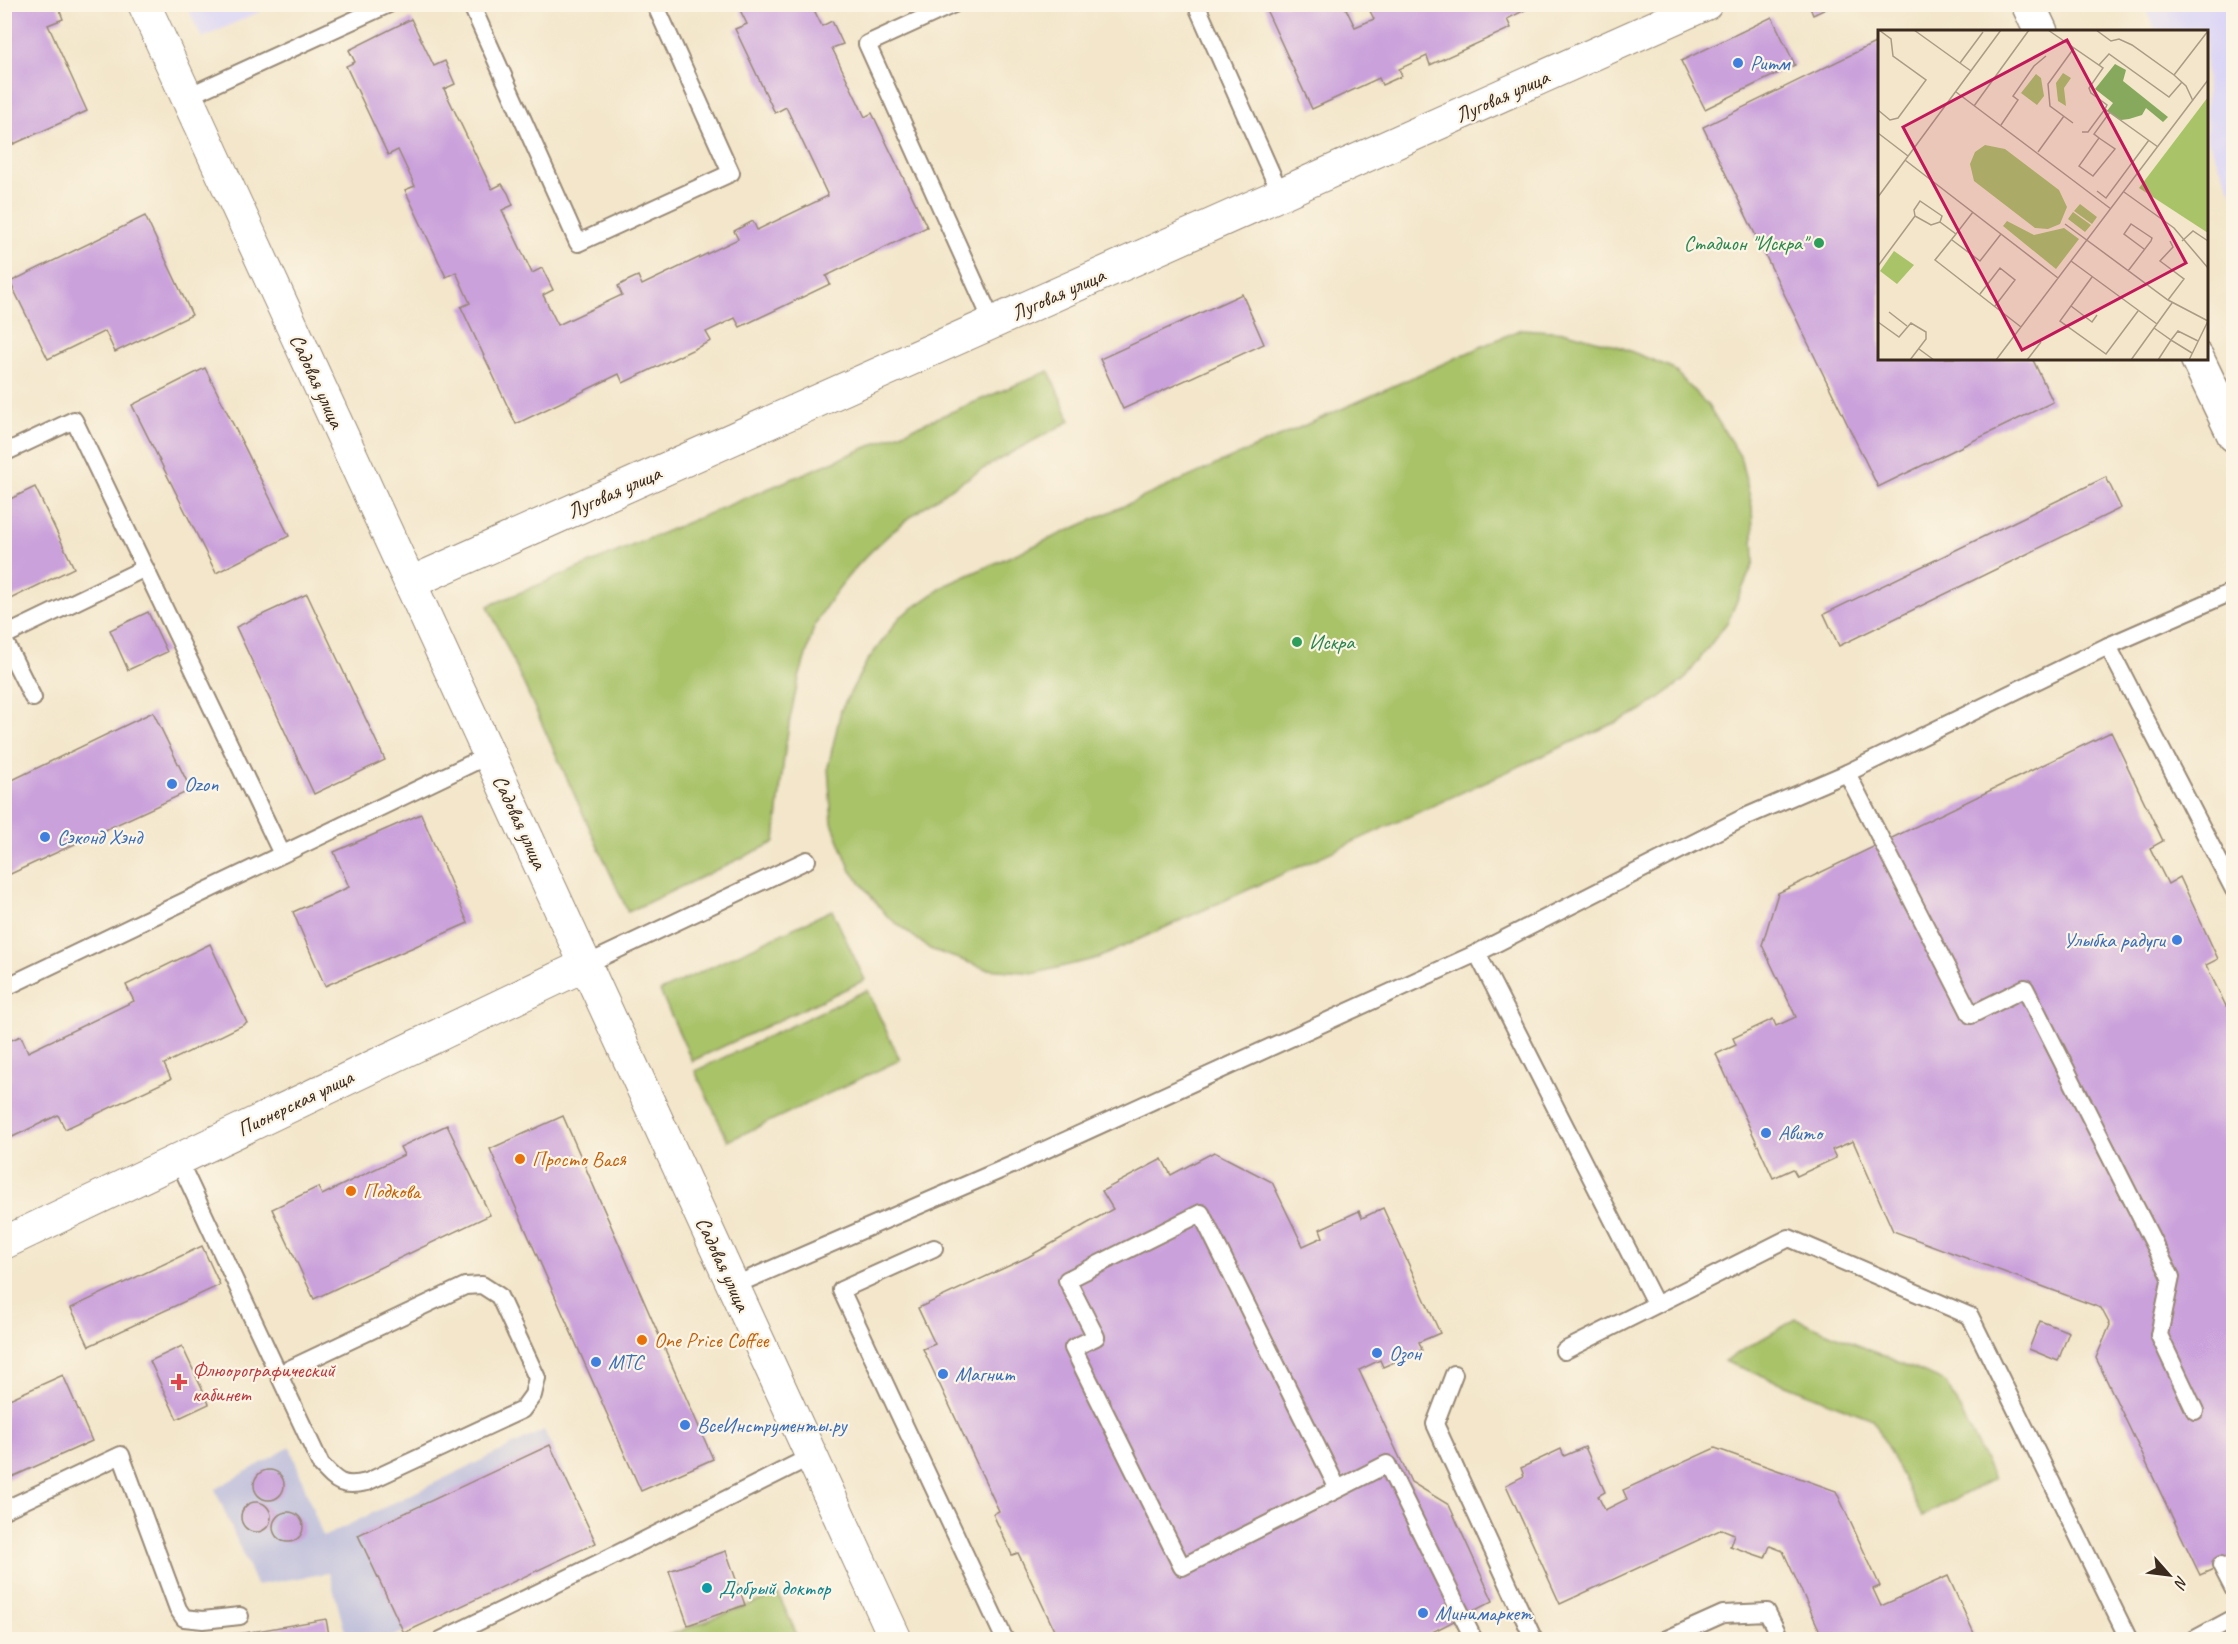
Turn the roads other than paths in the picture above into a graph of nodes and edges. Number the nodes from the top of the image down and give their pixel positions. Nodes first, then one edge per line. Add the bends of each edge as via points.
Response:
1 (144, 4) edge
2 (389, 4) edge
3 (471, 4) edge
4 (655, 4) edge
5 (954, 4) edge
6 (1196, 4) edge
7 (1706, 4) edge
8 (2028, 4) edge
9 (2040, 30) edge
10 (186, 97) junction
11 (1281, 195) junction
12 (993, 323) junction
13 (2198, 360) edge
14 (2234, 435) edge
15 (4, 453) edge
16 (146, 568) junction
17 (410, 583) junction
18 (2234, 591) edge
19 (4, 638) edge
20 (2108, 646) junction
21 (33, 698) dead end
22 (489, 755) junction
23 (1846, 773) junction
24 (282, 854) junction
25 (807, 860) dead end
26 (2234, 890) edge
27 (1477, 953) junction
28 (587, 964) junction
29 (4, 988) edge
30 (178, 1159) junction
31 (4, 1243) edge
32 (934, 1248) dead end
33 (733, 1286) junction
34 (1655, 1303) junction
35 (1564, 1351) dead end
36 (279, 1374) junction
37 (1454, 1374) dead end
38 (2195, 1411) dead end
39 (812, 1456) junction
40 (1338, 1488) junction
41 (4, 1510) edge
42 (2221, 1565) dead end
43 (2234, 1590) edge
44 (240, 1616) dead end
45 (2234, 1618) edge
46 (441, 1640) edge
47 (896, 1640) edge
48 (1005, 1640) edge
49 (1474, 1640) edge
50 (1534, 1640) edge
51 (1665, 1640) edge
52 (1781, 1640) edge
53 (2129, 1640) edge
54 (2193, 1640) edge

1 - 10 street, Садовая улица
2 - 10 lane
3 - 4 lane via 579,243 731,173
5 - 12 lane via 867,44
6 - 11 lane
7 - 11 street, Луговая улица
8 - 9 street
10 - 17 street, Садовая улица
11 - 12 street, Луговая улица
12 - 17 street, Луговая улица
13 - 14 street
15 - 16 lane via 74,420
16 - 19 lane
16 - 24 lane
17 - 22 street, Садовая улица
18 - 20 lane
19 - 21 lane
20 - 23 lane
20 - 26 lane
22 - 24 lane
22 - 28 street, Садовая улица
23 - 27 lane via 1745,817
23 - 38 lane via 1971,1015 2025,988 2172,1277 2159,1335
24 - 29 lane
25 - 28 lane
27 - 33 lane via 1012,1165
27 - 34 lane
28 - 30 street, Пионерская улица
28 - 33 street, Садовая улица
30 - 31 street, Пионерская улица
30 - 36 lane
32 - 48 lane via 841,1290
33 - 39 street, Садовая улица
34 - 35 lane
34 - 53 lane via 1789,1238 1970,1316
36 - 36 lane via 321,1465 335,1481 351,1486 522,1410 537,1378 499,1296 482,1285 465,1286
37 - 50 lane via 1435,1424
39 - 46 lane
39 - 47 street, Садовая улица
40 - 40 lane via 1202,1213 1067,1280 1096,1337 1073,1348 1182,1567
40 - 49 lane via 1387,1464
41 - 44 lane via 121,1455 184,1618
42 - 43 lane
45 - 54 lane
51 - 52 lane via 1723,1614 1767,1612

